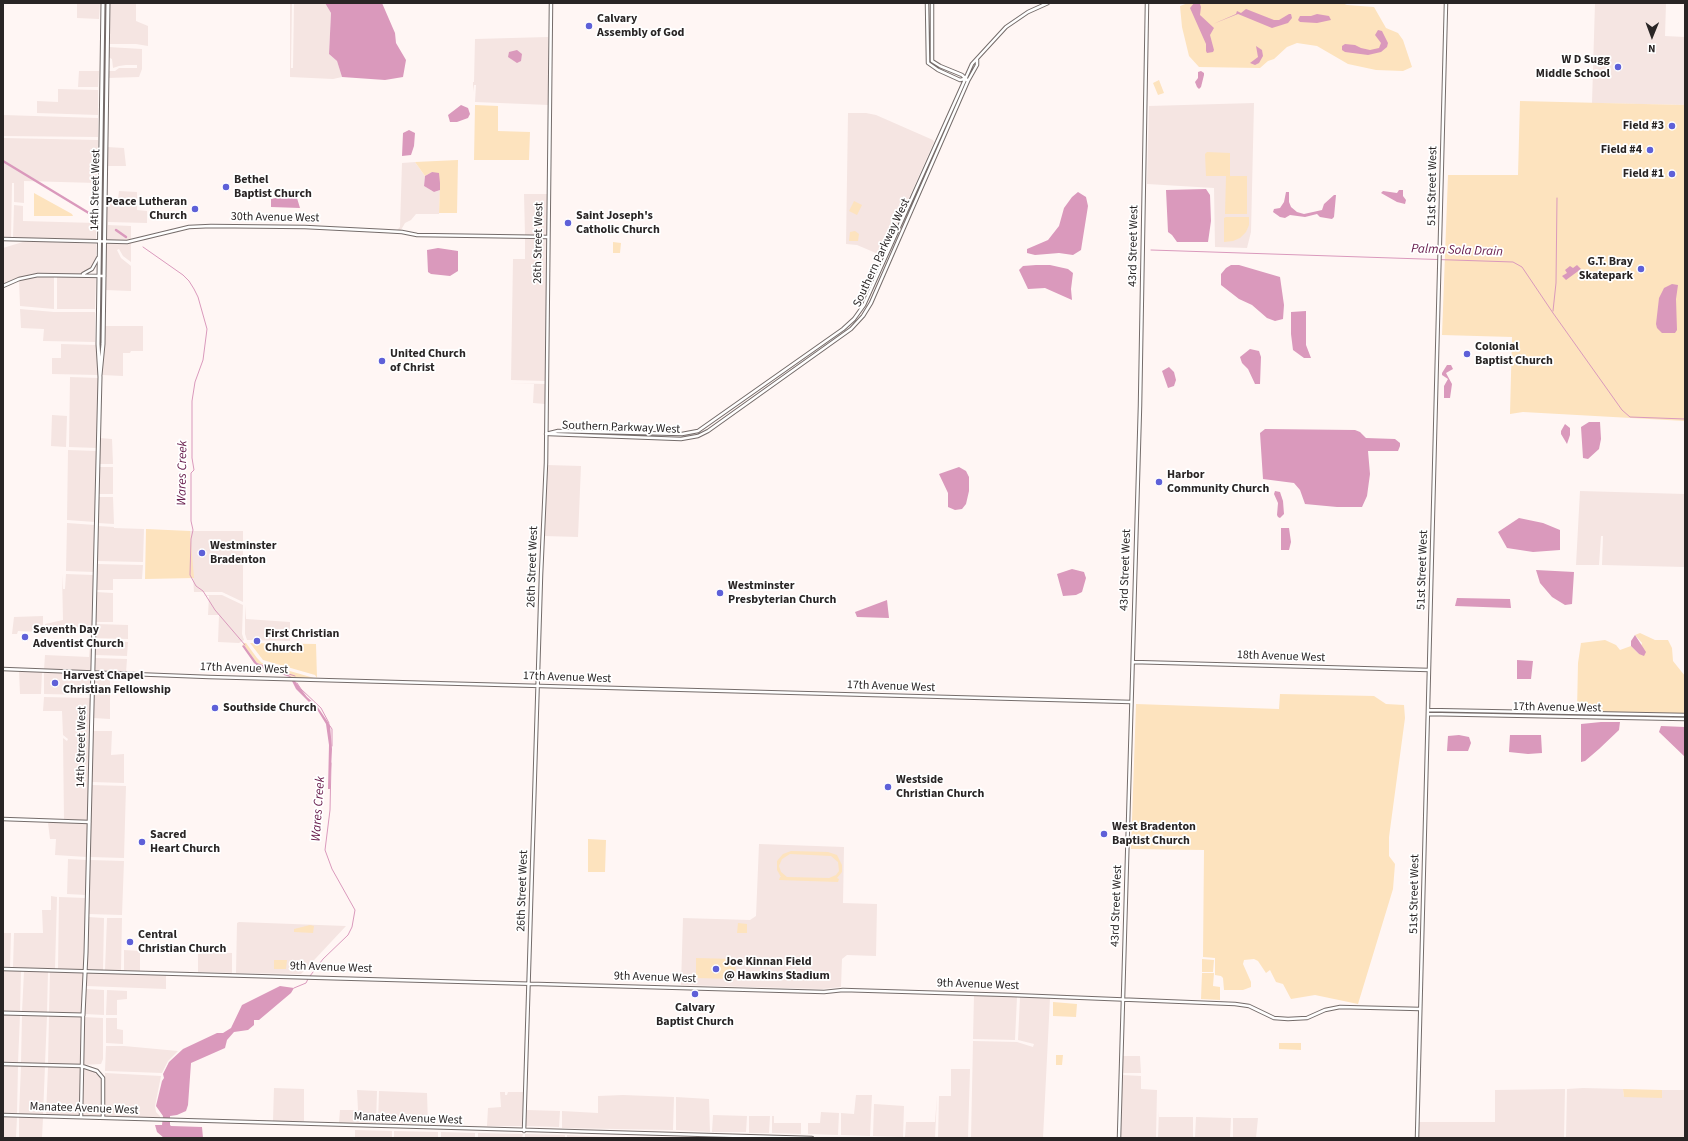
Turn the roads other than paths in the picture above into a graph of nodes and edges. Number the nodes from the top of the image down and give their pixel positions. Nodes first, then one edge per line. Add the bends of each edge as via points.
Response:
1 (103, 3) edge
2 (108, 3) edge
3 (551, 3) edge
4 (927, 3) edge
5 (932, 3) edge
6 (1048, 3) edge
7 (1147, 3) edge
8 (1446, 3) edge
9 (978, 60) junction
10 (965, 79) junction
11 (968, 81) junction
12 (548, 237) junction
13 (3, 239) edge
14 (99, 242) junction
15 (104, 242) junction
16 (99, 256) junction
17 (80, 275) junction
18 (99, 276) junction
19 (104, 276) junction
20 (3, 286) edge
21 (100, 377) junction
22 (546, 434) junction
23 (1133, 662) junction
24 (3, 669) edge
25 (1429, 670) junction
26 (93, 673) junction
27 (538, 686) junction
28 (1131, 702) junction
29 (1428, 710) junction
30 (1428, 714) junction
31 (1685, 715) edge
32 (1685, 719) edge
33 (3, 819) edge
34 (89, 822) junction
35 (3, 969) edge
36 (85, 971) junction
37 (529, 983) junction
38 (1123, 1000) junction
39 (1420, 1009) junction
40 (3, 1013) edge
41 (83, 1015) junction
42 (3, 1064) edge
43 (82, 1066) junction
44 (3, 1115) edge
45 (81, 1117) junction
46 (103, 1118) junction
47 (524, 1131) junction
48 (812, 1138) edge
49 (1119, 1138) edge
50 (1417, 1138) edge

1 - 14 main road, 14th Street West
2 - 15 main road, 14th Street West
3 - 12 street, 26th Street West
4 - 10 street via 928,63 960,80
5 - 10 street via 932,61
6 - 9 street, Southern Parkway West via 1028,12 1006,27
7 - 23 street, 43rd Street West
8 - 25 street, 51st Street West
9 - 10 street, Southern Parkway West via 972,64
9 - 11 street, Southern Parkway West
10 - 11 street
10 - 22 street, Southern Parkway West via 864,305 843,329 698,431 682,434 558,431
11 - 22 street, Southern Parkway West via 871,303 851,329 698,436 681,439
12 - 15 street, 30th Avenue West via 417,235 311,228 198,226 136,241
12 - 22 street, 26th Street West
13 - 14 street, 30th Avenue West
14 - 15 street, 30th Avenue West
14 - 16 main road, 14th Street West
15 - 19 main road, 14th Street West
16 - 17 street via 92,269
16 - 18 main road, 14th Street West
17 - 18 street
17 - 20 street via 32,276
18 - 19 street
18 - 21 main road, 14th Street West
19 - 21 main road, 14th Street West
21 - 26 main road, 14th Street West
22 - 27 street, 26th Street West
23 - 25 street, 18th Avenue West
23 - 28 street, 43rd Street West
24 - 26 street, 17th Avenue West
25 - 29 street, 51st Street West
26 - 27 street, 17th Avenue West
26 - 34 main road, 14th Street West
27 - 28 street, 17th Avenue West
27 - 37 street, 26th Street West
28 - 38 street, 43rd Street West
29 - 30 street, 51st Street West
29 - 31 street, 17th Avenue West
30 - 32 street, 17th Avenue West
30 - 39 street, 51st Street West
33 - 34 street
34 - 36 main road, 14th Street West
35 - 36 street, 9th Avenue West
36 - 37 street, 9th Avenue West
36 - 41 main road, 14th Street West
37 - 38 street, 9th Avenue West via 824,992 850,990
37 - 47 street, 26th Street West
38 - 39 street, 9th Avenue West via 1238,1004 1274,1018 1284,1019 1307,1018 1341,1007
38 - 49 street, 43rd Street West
39 - 50 street, 51st Street West
40 - 41 main road
41 - 43 street, 14th Street West
42 - 43 street
43 - 45 street, 14th Street West
43 - 46 street via 99,1072 102,1077
44 - 45 street, Manatee Avenue West
45 - 46 street, Manatee Avenue West
46 - 47 street, Manatee Avenue West
47 - 48 street, Manatee Avenue West

